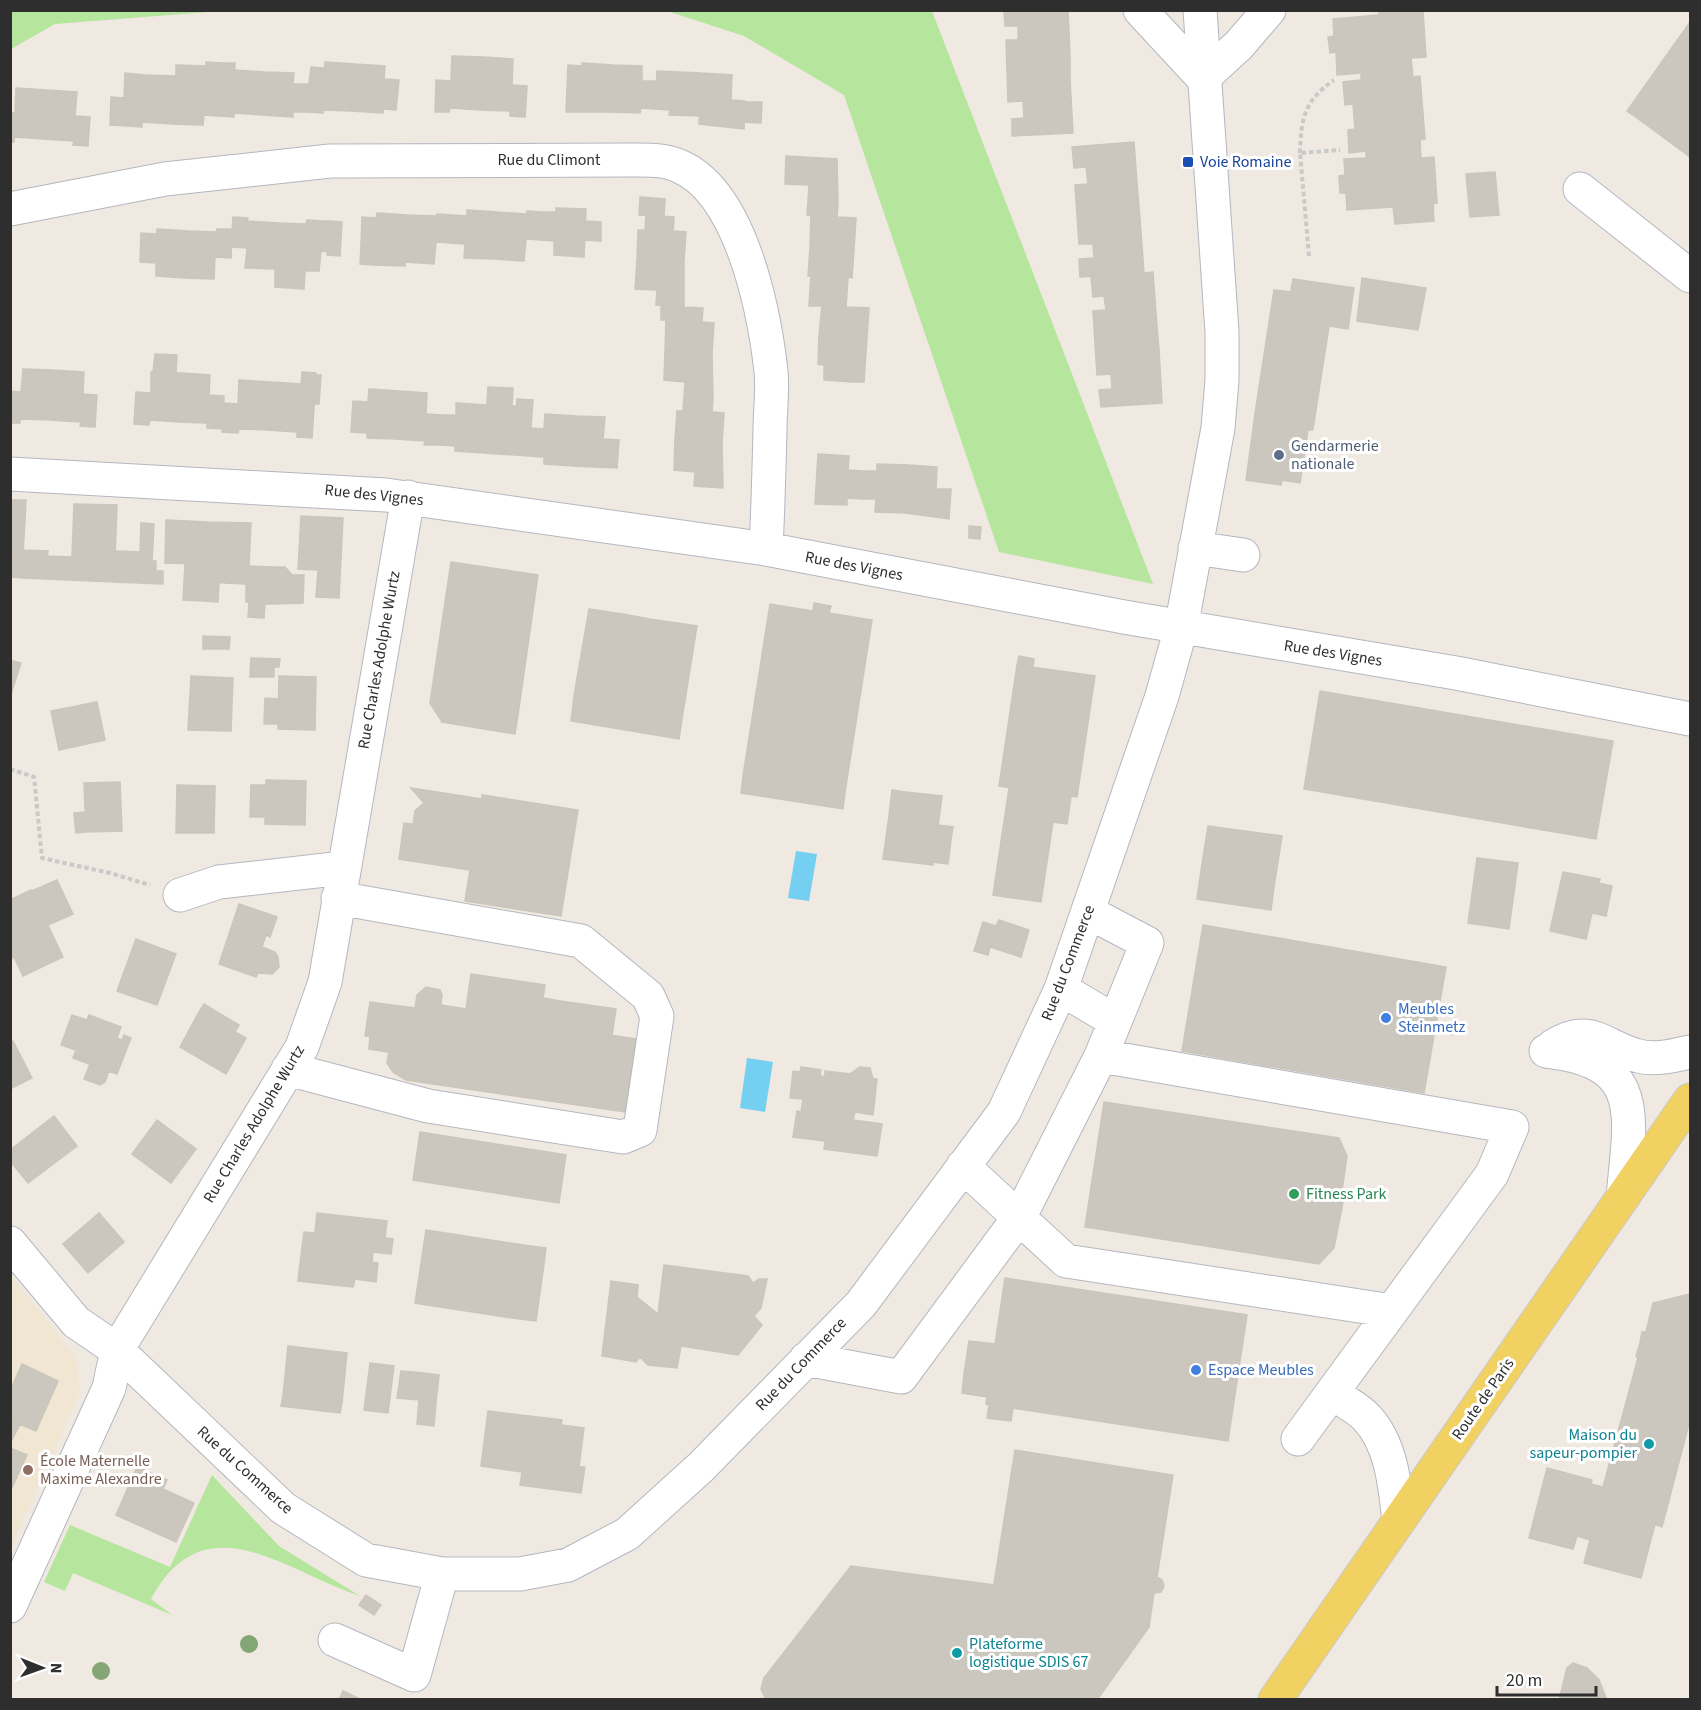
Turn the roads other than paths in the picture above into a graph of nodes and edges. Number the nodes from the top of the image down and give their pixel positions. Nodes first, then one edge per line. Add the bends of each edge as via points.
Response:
1 (1140, 10) edge
2 (1200, 10) edge
3 (1269, 10) edge
4 (1203, 78) junction
5 (1580, 189) dead end
6 (10, 209) edge
7 (1690, 276) edge
8 (10, 474) edge
9 (408, 497) junction
10 (1195, 548) junction
11 (766, 549) junction
12 (1243, 555) dead end
13 (1181, 627) junction
14 (1690, 719) edge
15 (340, 883) junction
16 (180, 895) road end
17 (1088, 912) junction
18 (1061, 989) junction
19 (1115, 1022) junction
20 (1690, 1052) edge
21 (1101, 1056) junction
22 (288, 1069) junction
23 (1690, 1100) edge
24 (963, 1166) junction
25 (1623, 1197) junction
26 (1020, 1216) junction
27 (10, 1243) edge
28 (1392, 1311) junction
29 (117, 1350) junction
30 (806, 1359) junction
31 (1332, 1393) junction
32 (1298, 1439) dead end
33 (1399, 1521) junction
34 (442, 1574) junction
35 (10, 1606) edge
36 (335, 1640) dead end
37 (1275, 1700) edge

1 - 4 street
2 - 4 street, Rue du Commerce
3 - 4 street
4 - 10 street, Rue du Commerce via 1222,332 1222,380 1218,428
5 - 7 street
6 - 11 street, Rue du Climont via 165,179 330,160 656,160 678,165 702,179 737,230 763,326 771,373
8 - 9 street, Rue des Vignes
9 - 11 street, Rue des Vignes
9 - 15 street, Rue Charles Adolphe Wurtz
10 - 12 street
10 - 13 street, Rue du Commerce
11 - 13 street, Rue des Vignes
13 - 14 street, Rue des Vignes via 1456,673
13 - 17 street, Rue du Commerce via 1162,696
15 - 16 street via 219,882
15 - 22 street, Rue Charles Adolphe Wurtz via 325,982 302,1047
15 - 22 street via 581,941 648,996 657,1016 640,1131 623,1137 428,1106
17 - 18 street, Rue du Commerce
17 - 19 street via 1147,943
18 - 19 street
18 - 24 street, Rue du Commerce via 1004,1112
19 - 21 street
20 - 25 street via 1646,1058 1580,1034 1545,1051 1599,1064 1622,1086 1629,1131
21 - 26 street
21 - 28 street via 1512,1127 1492,1174
22 - 29 street, Rue Charles Adolphe Wurtz
23 - 25 main road, Route de Paris
24 - 26 street
24 - 30 street, Rue du Commerce via 861,1304
25 - 33 main road, Route de Paris
26 - 28 street via 1066,1261
26 - 30 street via 902,1377
27 - 29 street, Rue du Commerce via 76,1322
28 - 31 street
29 - 34 street, Rue du Commerce via 283,1508 366,1560
29 - 35 street, Rue Charles Adolphe Wurtz via 109,1388
30 - 34 street, Rue du Commerce via 701,1467 627,1534 568,1565 520,1574
31 - 32 street
31 - 33 street via 1366,1416 1380,1433 1394,1474
33 - 37 main road, Route de Paris
34 - 36 street via 414,1675

